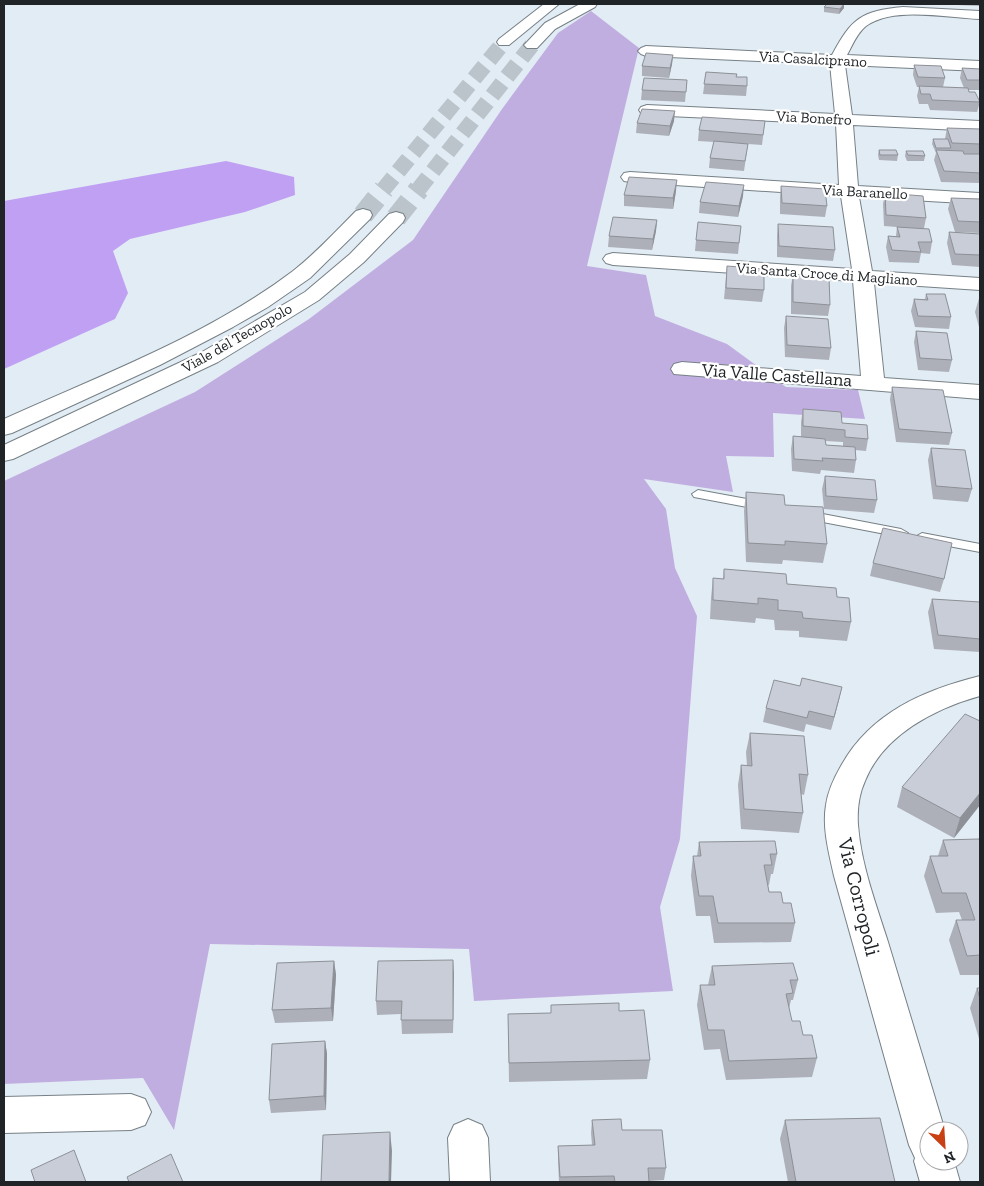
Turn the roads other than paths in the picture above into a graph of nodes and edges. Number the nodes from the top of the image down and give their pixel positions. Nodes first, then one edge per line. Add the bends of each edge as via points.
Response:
1 (552, 4) edge
2 (564, 4) edge
3 (590, 4) edge
4 (980, 15) edge
5 (526, 23) junction
6 (504, 42) tunnel mouth
7 (532, 45) tunnel mouth
8 (646, 51) edge
9 (837, 60) junction
10 (980, 66) edge
11 (647, 110) edge
12 (844, 120) junction
13 (980, 126) edge
14 (630, 177) edge
15 (850, 191) junction
16 (980, 199) edge
17 (363, 215) tunnel mouth
18 (396, 218) tunnel mouth
19 (613, 259) dead end
20 (863, 276) junction
21 (980, 284) edge
22 (682, 369) dead end
23 (873, 382) junction
24 (980, 392) edge
25 (4, 428) edge
26 (4, 454) edge
27 (698, 494) dead end
28 (776, 509) edge
29 (795, 512) edge
30 (980, 548) edge
31 (980, 686) edge
32 (131, 1112) dead end
33 (4, 1115) edge
34 (922, 1121) edge
35 (468, 1138) dead end
36 (470, 1182) edge

1 - 5 main road
2 - 5 main road
3 - 7 main road via 550,26
4 - 9 main road via 884,14 861,23
5 - 6 main road
8 - 9 main road, Via Casalciprano
9 - 10 main road, Via Casalciprano
9 - 12 main road, Via Valle Castellana
11 - 12 main road, Via Bonefro
12 - 13 main road, Via Bonefro
12 - 15 main road, Via Valle Castellana
14 - 15 main road, Via Baranello
15 - 16 main road, Via Baranello
15 - 20 main road, Via Valle Castellana
17 - 25 main road, Viale del Tecnopolo via 296,278 244,313
18 - 26 main road, Viale del Tecnopolo via 357,258 312,296 210,357
19 - 20 main road, Via Santa Croce di Magliano
20 - 21 main road, Via Santa Croce di Magliano
20 - 23 main road, Via Valle Castellana
22 - 23 main road, Via Valle Castellana
23 - 24 main road, Via Valle Castellana
27 - 28 lane
29 - 30 lane
31 - 34 main road, Via Corropoli via 934,700 893,726 851,773 842,804 842,837 851,876
32 - 33 main road
35 - 36 main road

